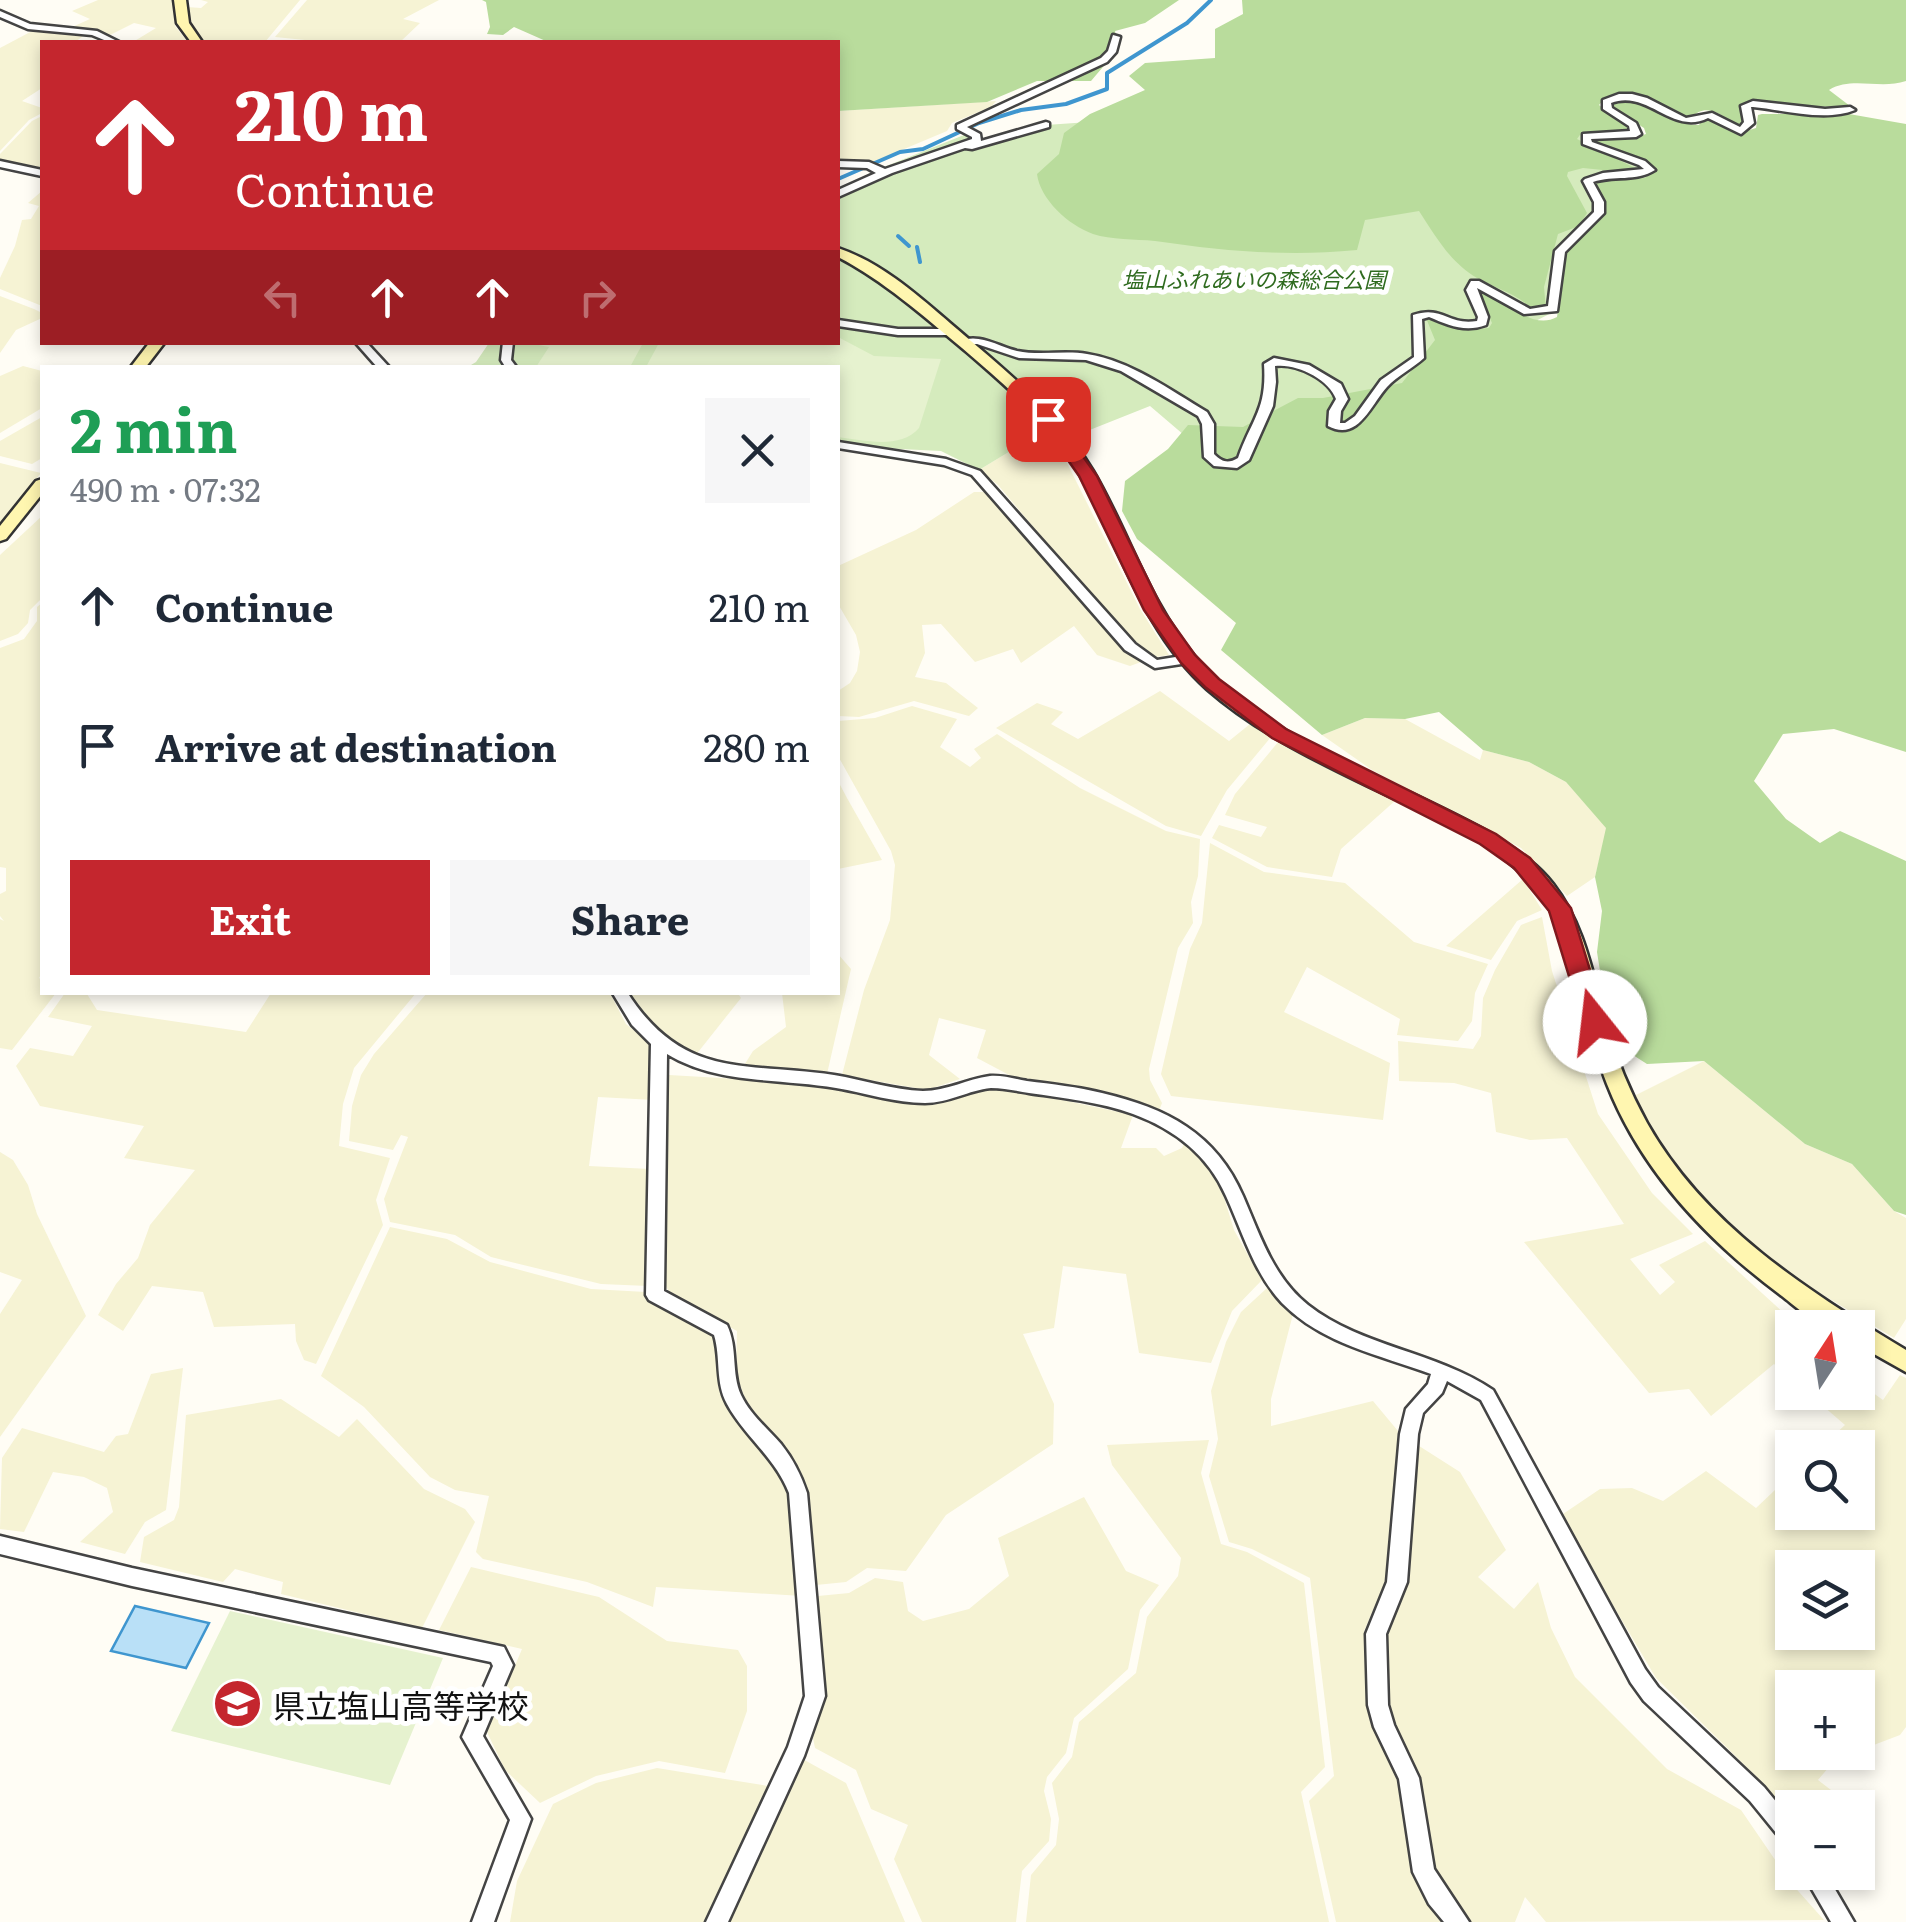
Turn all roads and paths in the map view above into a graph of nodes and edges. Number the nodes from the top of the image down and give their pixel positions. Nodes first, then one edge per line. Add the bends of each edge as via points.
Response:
1 (180, 0) edge
2 (0, 14) edge
3 (1116, 37) dead end
4 (111, 40) edge
5 (196, 40) edge
6 (1850, 110) dead end
7 (1046, 125) dead end
8 (942, 154) junction
9 (0, 164) edge
10 (840, 164) edge
11 (876, 168) junction
12 (40, 173) edge
13 (840, 193) edge
14 (840, 253) edge
15 (840, 322) edge
16 (957, 337) junction
17 (156, 345) edge
18 (363, 345) edge
19 (140, 365) edge
20 (382, 365) edge
21 (840, 446) edge
22 (40, 486) edge
23 (0, 536) edge
24 (1188, 659) junction
25 (620, 995) edge
26 (659, 1044) junction
27 (1820, 1310) edge
28 (1875, 1344) edge
29 (1906, 1362) edge
30 (1442, 1370) junction
31 (0, 1545) edge
32 (1775, 1816) edge
33 (1823, 1890) edge
34 (483, 1922) edge
35 (717, 1922) edge
36 (1458, 1922) edge
37 (1843, 1922) edge

1 - 5 street via 183,23
2 - 4 street via 28,26
3 - 8 street via 1104,60 968,122 960,128 976,140
6 - 16 street via 1753,104 1746,106 1749,123 1741,131 1709,115 1689,121 1618,95 1606,102 1608,108 1636,134 1586,136 1588,144 1650,170 1588,181 1600,213 1560,252 1552,310 1525,311 1475,284 1482,324 1461,326 1429,313 1417,317 1419,358 1385,382 1347,427 1334,426 1342,399 1337,386 1305,368 1269,364 1272,402 1243,460 1232,466 1208,455 1202,414 1125,369 1087,357 1020,356
7 - 8 street
8 - 11 street
9 - 12 street
10 - 11 street
11 - 13 street
14 - 16 street via 886,276
15 - 16 street
16 - 24 street via 1063,436 1153,610
17 - 19 street
18 - 20 street
21 - 24 street via 946,462 976,473 1130,647 1155,664
22 - 23 street
24 - 27 street via 1279,734 1488,839 1522,863 1547,889 1568,927 1614,1082 1653,1154 1698,1211
25 - 26 street
26 - 30 street via 720,1070 931,1097 997,1082 1166,1119 1197,1138 1217,1162 1254,1249 1299,1308 1332,1329
26 - 35 street via 652,1285 661,1301 721,1330 734,1400 792,1474 816,1675 807,1724
28 - 29 street
30 - 32 street via 1470,1382 1494,1405 1651,1694
30 - 36 street via 1436,1388 1415,1409 1409,1434 1397,1582 1376,1634 1378,1706 1409,1778 1424,1872
31 - 34 street via 498,1654 503,1665 472,1738 521,1819
33 - 37 street

